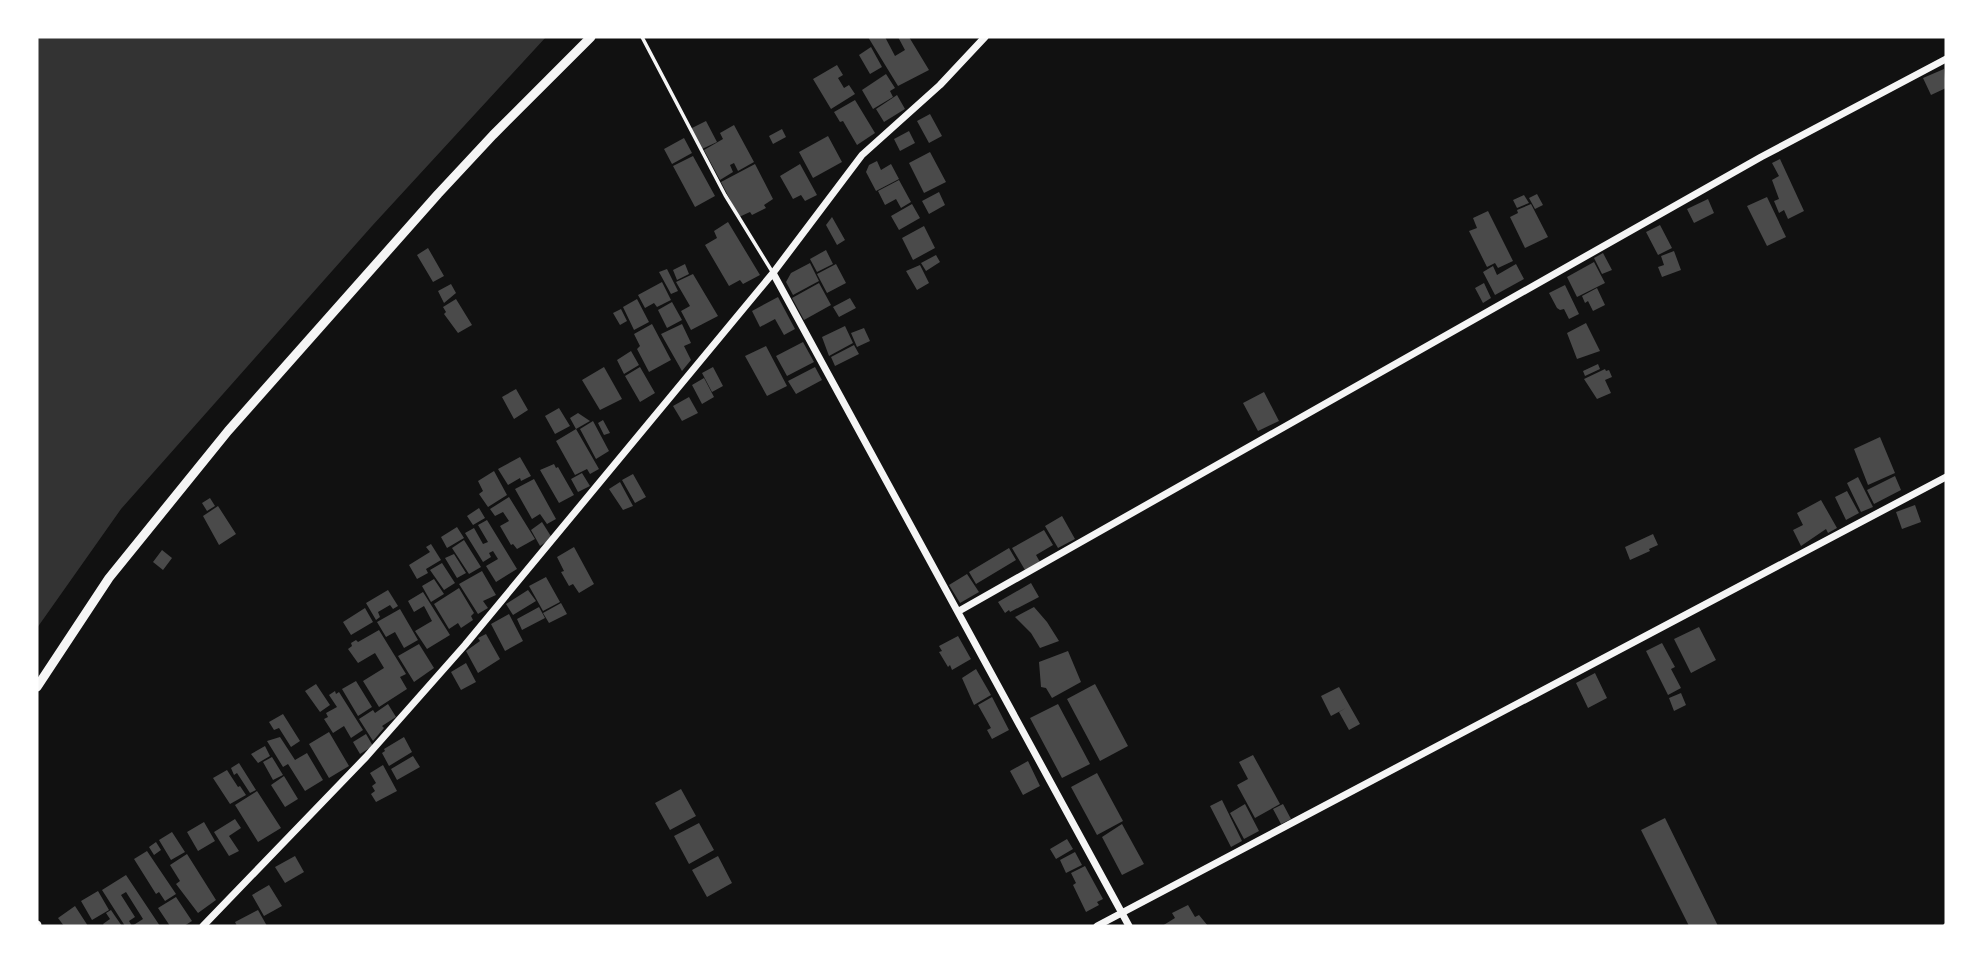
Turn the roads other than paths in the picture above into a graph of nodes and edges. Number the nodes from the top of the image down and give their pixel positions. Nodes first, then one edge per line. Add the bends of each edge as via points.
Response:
1 (591, 37) edge
2 (642, 37) edge
3 (985, 37) edge
4 (1946, 59) edge
5 (773, 273) junction
6 (1946, 477) edge
7 (959, 611) junction
8 (37, 687) edge
9 (1122, 913) junction
10 (203, 926) edge
11 (1097, 926) edge
12 (1129, 926) edge

1 - 8 street via 438,194 228,431 109,578
2 - 5 lane via 724,195
3 - 5 street via 862,155
4 - 7 street via 1749,164
5 - 7 street
5 - 10 street via 465,645 366,757
6 - 9 street
7 - 9 street
9 - 11 street
9 - 12 street

